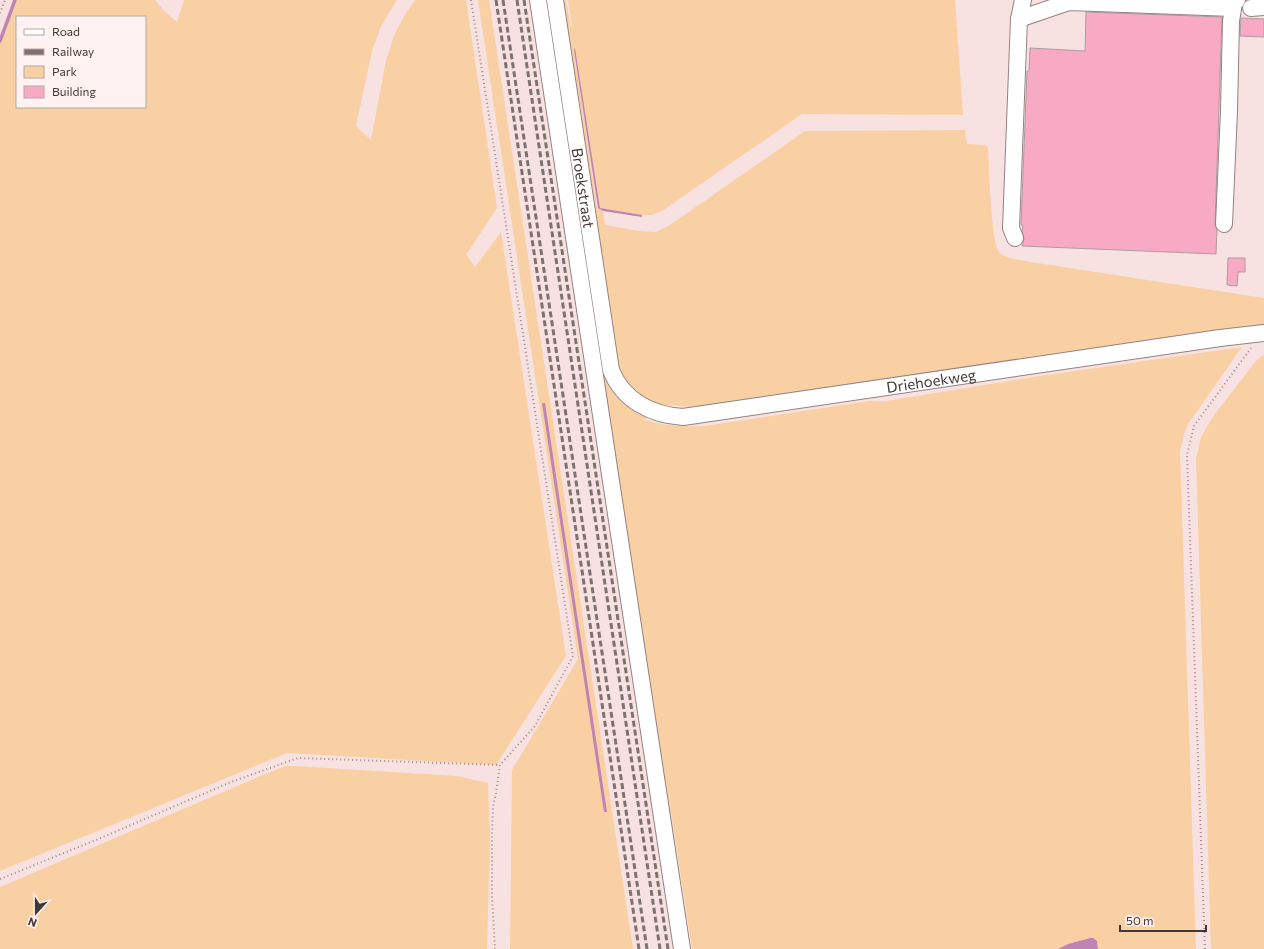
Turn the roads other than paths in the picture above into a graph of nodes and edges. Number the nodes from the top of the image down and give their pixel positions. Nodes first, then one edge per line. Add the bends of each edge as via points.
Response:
1 (538, 0) edge
2 (554, 0) edge
3 (1023, 0) edge
4 (1107, 2) edge
5 (1235, 4) edge
6 (1019, 19) junction
7 (1224, 224) dead end
8 (1015, 238) dead end
9 (1264, 333) edge
10 (616, 380) junction
11 (599, 404) junction
12 (682, 949) edge

1 - 11 street
2 - 10 street, Broekstraat via 609,362
3 - 6 street
4 - 5 street
4 - 6 street via 1069,2
5 - 7 street via 1231,21
6 - 8 street via 1011,228
9 - 10 street, Driehoekweg via 683,417 668,416 650,410 632,399
10 - 11 street via 603,390
11 - 12 street

